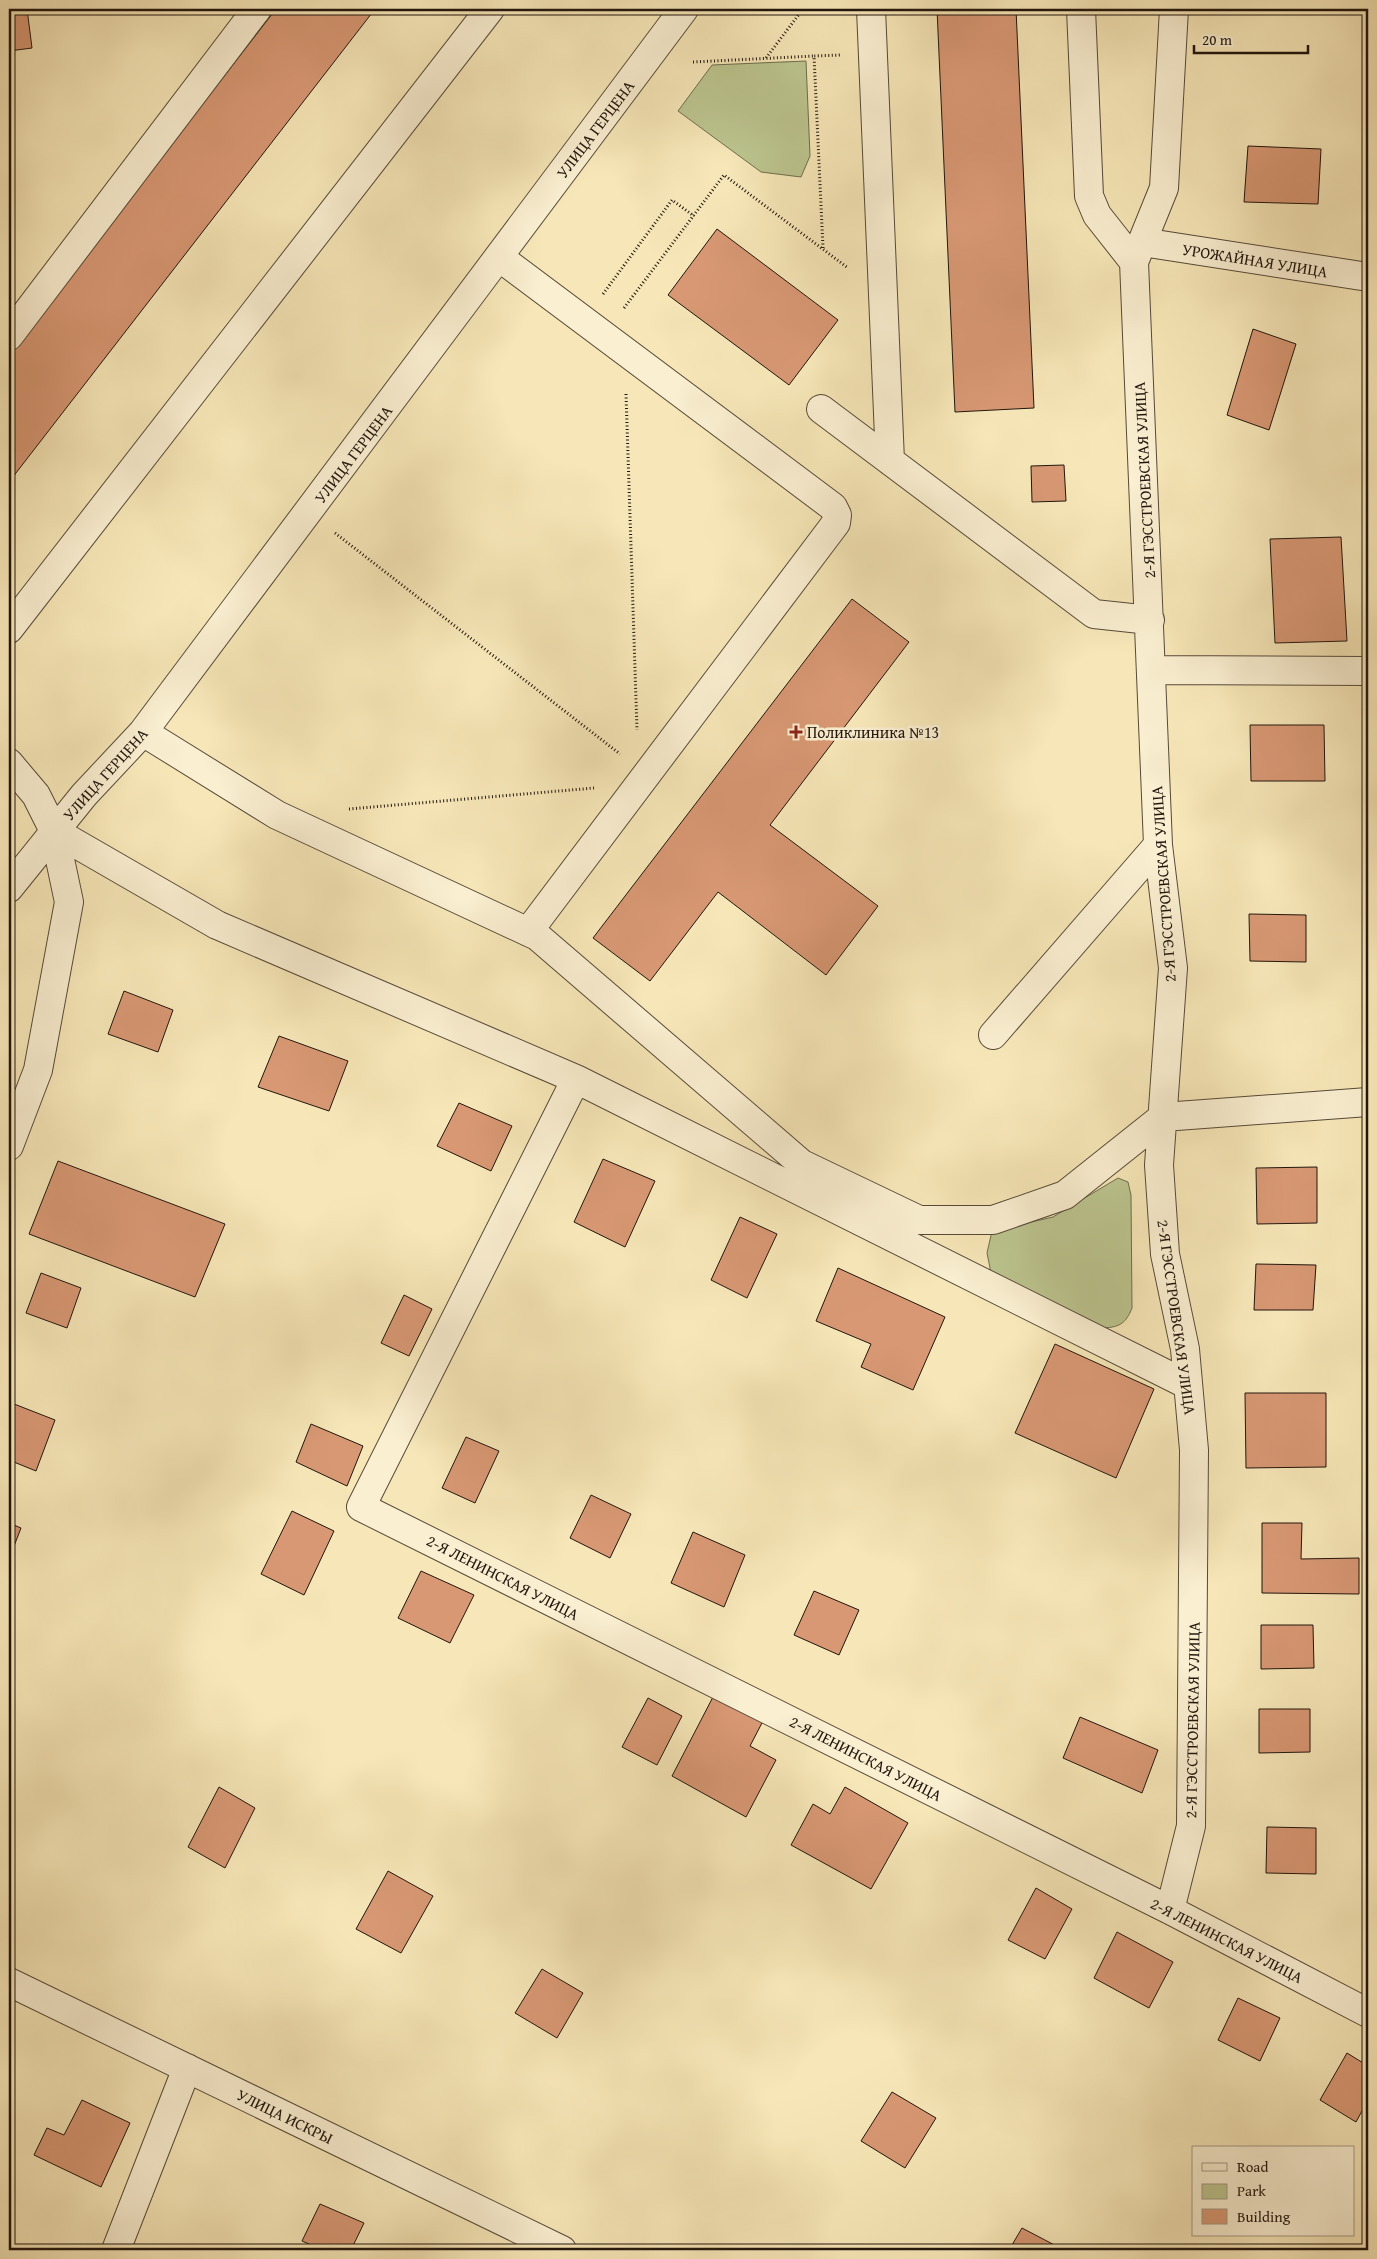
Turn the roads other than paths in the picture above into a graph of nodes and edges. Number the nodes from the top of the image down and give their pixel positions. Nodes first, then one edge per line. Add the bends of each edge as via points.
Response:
1 (257, 9) edge
2 (490, 9) edge
3 (684, 9) edge
4 (871, 9) edge
5 (1081, 9) edge
6 (1174, 9) edge
7 (1138, 252) junction
8 (499, 257) junction
9 (1368, 278) edge
10 (9, 336) edge
11 (821, 410) dead end
12 (890, 461) junction
13 (1150, 620) junction
14 (9, 629) edge
15 (1151, 670) junction
16 (1368, 672) edge
17 (143, 732) junction
18 (9, 763) edge
19 (54, 831) junction
20 (1158, 845) junction
21 (9, 888) edge
22 (528, 932) junction
23 (993, 1035) dead end
24 (576, 1079) junction
25 (1368, 1102) edge
26 (1162, 1117) junction
27 (10, 1140) edge
28 (1188, 1385) junction
29 (1170, 1910) junction
30 (9, 1982) edge
31 (1368, 2013) edge
32 (186, 2068) junction
33 (116, 2250) edge
34 (562, 2250) edge

1 - 10 street
2 - 14 street
3 - 8 street, УЛИЦА ГЕРЦЕНА
4 - 12 street
5 - 7 street via 1090,196 1097,215
6 - 7 street, 2-Я ГЭССТРОЕВСКАЯ УЛИЦА via 1164,188
7 - 9 street, УРОЖАЙНАЯ УЛИЦА
7 - 13 street, 2-Я ГЭССТРОЕВСКАЯ УЛИЦА
8 - 17 street, УЛИЦА ГЕРЦЕНА
8 - 22 street via 833,507 837,515 836,523 642,772
11 - 12 street
12 - 13 street via 1094,614
13 - 15 street, 2-Я ГЭССТРОЕВСКАЯ УЛИЦА
15 - 16 street
15 - 20 street, 2-Я ГЭССТРОЕВСКАЯ УЛИЦА
17 - 19 street, УЛИЦА ГЕРЦЕНА
17 - 22 street via 278,815
18 - 19 street via 36,795
19 - 21 street, УЛИЦА ГЕРЦЕНА
19 - 24 street via 217,925
19 - 27 street via 70,902 38,1070
20 - 23 street
20 - 26 street, 2-Я ГЭССТРОЕВСКАЯ УЛИЦА via 1172,968
22 - 26 street via 594,983 802,1164 919,1220 993,1220 1065,1195
24 - 28 street
24 - 29 street, 2-Я ЛЕНИНСКАЯ УЛИЦА via 361,1506
25 - 26 street
26 - 28 street, 2-Я ГЭССТРОЕВСКАЯ УЛИЦА via 1159,1164 1165,1254 1185,1349
28 - 29 street, 2-Я ГЭССТРОЕВСКАЯ УЛИЦА via 1194,1450 1191,1826
29 - 31 street, 2-Я ЛЕНИНСКАЯ УЛИЦА
30 - 32 street, УЛИЦА ИСКРЫ
32 - 33 street
32 - 34 street, УЛИЦА ИСКРЫ

